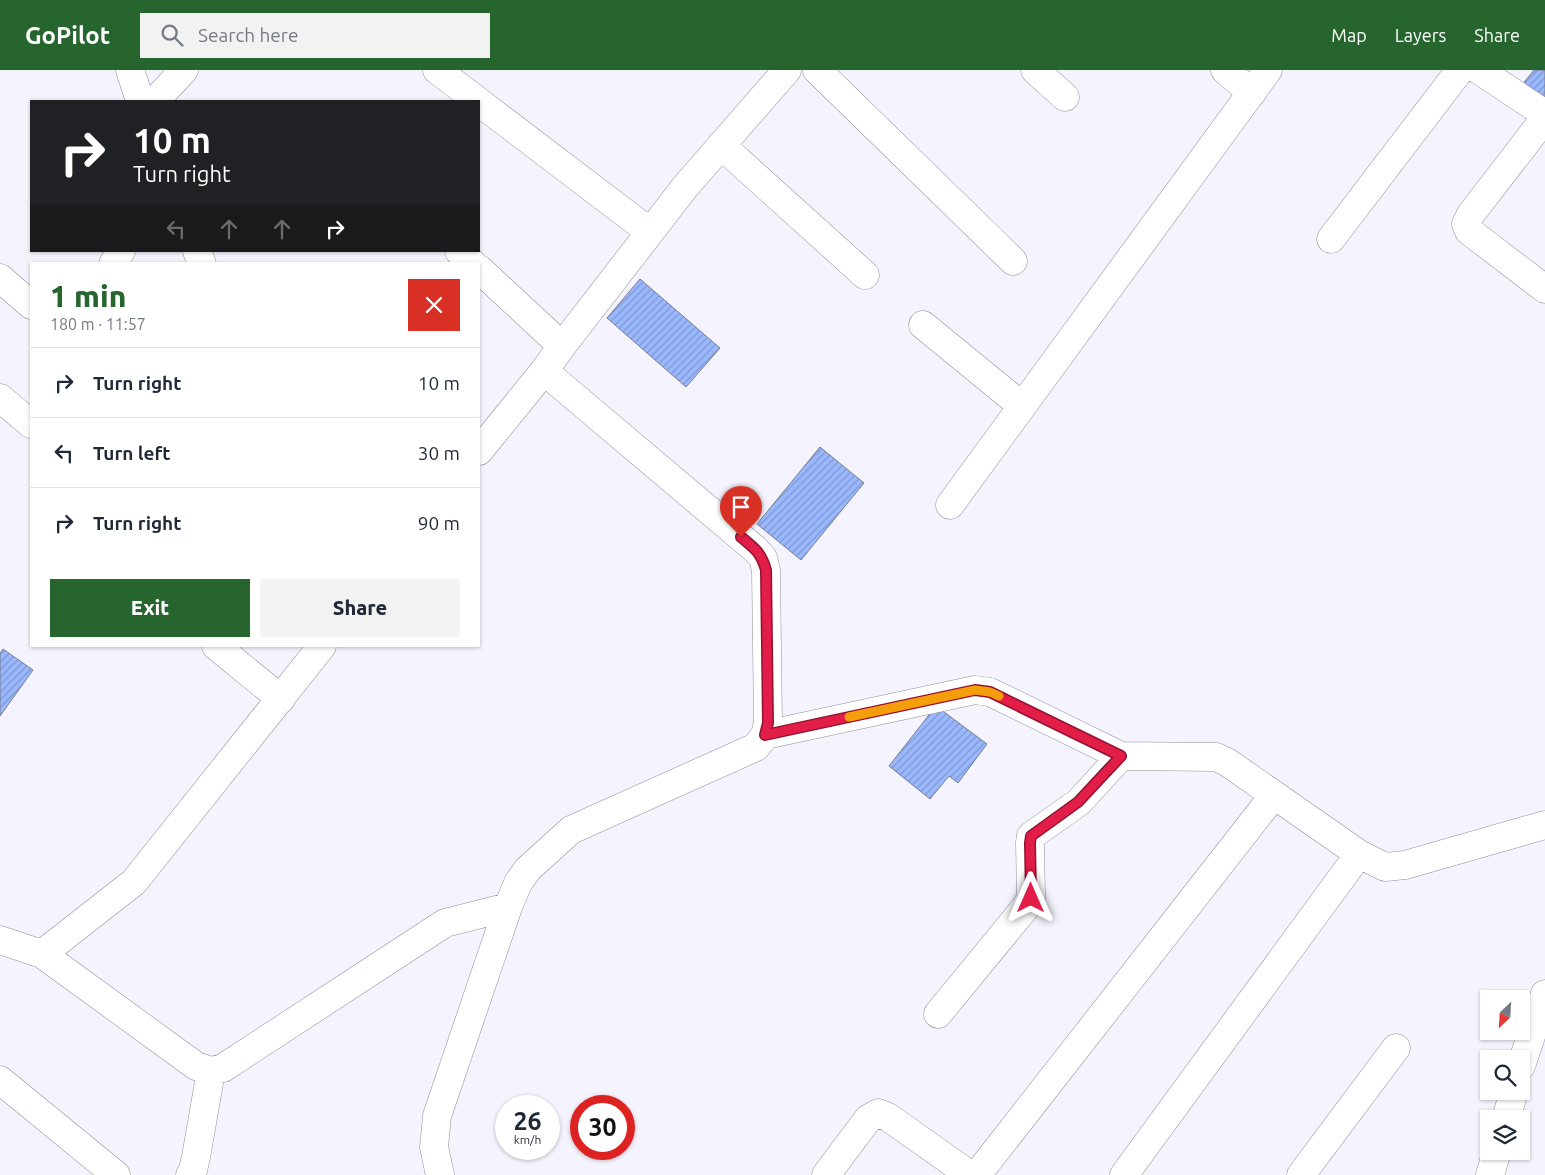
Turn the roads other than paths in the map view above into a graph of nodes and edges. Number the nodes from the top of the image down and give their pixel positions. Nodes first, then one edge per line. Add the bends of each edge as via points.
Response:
1 (130, 70) edge
2 (184, 70) edge
3 (437, 70) edge
4 (817, 70) edge
5 (1035, 70) edge
6 (1225, 70) edge
7 (1268, 70) edge
8 (1460, 70) edge
9 (1479, 70) edge
10 (782, 72) edge
11 (1252, 93) junction
12 (1065, 97) dead end
13 (140, 100) edge
14 (156, 100) edge
15 (475, 100) edge
16 (480, 104) edge
17 (1545, 114) edge
18 (1545, 118) edge
19 (721, 145) junction
20 (650, 232) junction
21 (1331, 238) dead end
22 (460, 252) edge
23 (1013, 261) dead end
24 (471, 262) edge
25 (480, 270) edge
26 (865, 275) dead end
27 (0, 278) edge
28 (1545, 288) edge
29 (30, 304) edge
30 (923, 325) dead end
31 (562, 346) junction
32 (544, 371) junction
33 (0, 398) edge
34 (1022, 406) junction
35 (30, 423) edge
36 (480, 451) edge
37 (950, 505) dead end
38 (217, 647) edge
39 (321, 647) edge
40 (281, 698) junction
41 (765, 735) junction
42 (1121, 756) junction
43 (1274, 795) junction
44 (1545, 825) edge
45 (1360, 854) junction
46 (508, 907) junction
47 (0, 940) edge
48 (42, 954) junction
49 (1545, 994) edge
50 (938, 1014) dead end
51 (1396, 1048) dead end
52 (1531, 1054) edge
53 (211, 1071) junction
54 (0, 1080) edge
55 (1494, 1160) edge
56 (116, 1175) edge
57 (190, 1175) edge
58 (440, 1175) edge
59 (826, 1175) edge
60 (970, 1175) edge
61 (977, 1175) edge
62 (1124, 1175) edge
63 (1302, 1175) edge
64 (1490, 1175) edge

1 - 13 street
2 - 14 street
3 - 15 street
4 - 23 street
5 - 12 street
6 - 11 street
7 - 11 street
8 - 21 street
9 - 17 street
10 - 19 street
11 - 34 street
16 - 20 street
18 - 28 street via 1466,224 1469,231
19 - 20 street
19 - 26 street
20 - 31 street
22 - 24 street
25 - 31 street
27 - 29 street
30 - 34 street
31 - 32 street
32 - 36 street
32 - 41 street via 763,558 766,570 768,723
33 - 35 street
34 - 37 street
38 - 40 street
39 - 40 street
40 - 48 street via 134,882
41 - 42 street via 975,690 990,692
41 - 46 street via 756,747 571,830 528,869
42 - 43 street via 1216,757
42 - 50 street via 1078,802 1031,836 1031,898
43 - 45 street
43 - 61 street
44 - 45 street via 1405,865 1385,867
45 - 62 street
46 - 53 street via 445,923 222,1068
46 - 58 street via 436,1116 434,1147
47 - 48 street
48 - 53 street via 196,1066
49 - 52 street
51 - 63 street
53 - 57 street
54 - 56 street
55 - 64 street
59 - 60 street via 868,1119 878,1113

